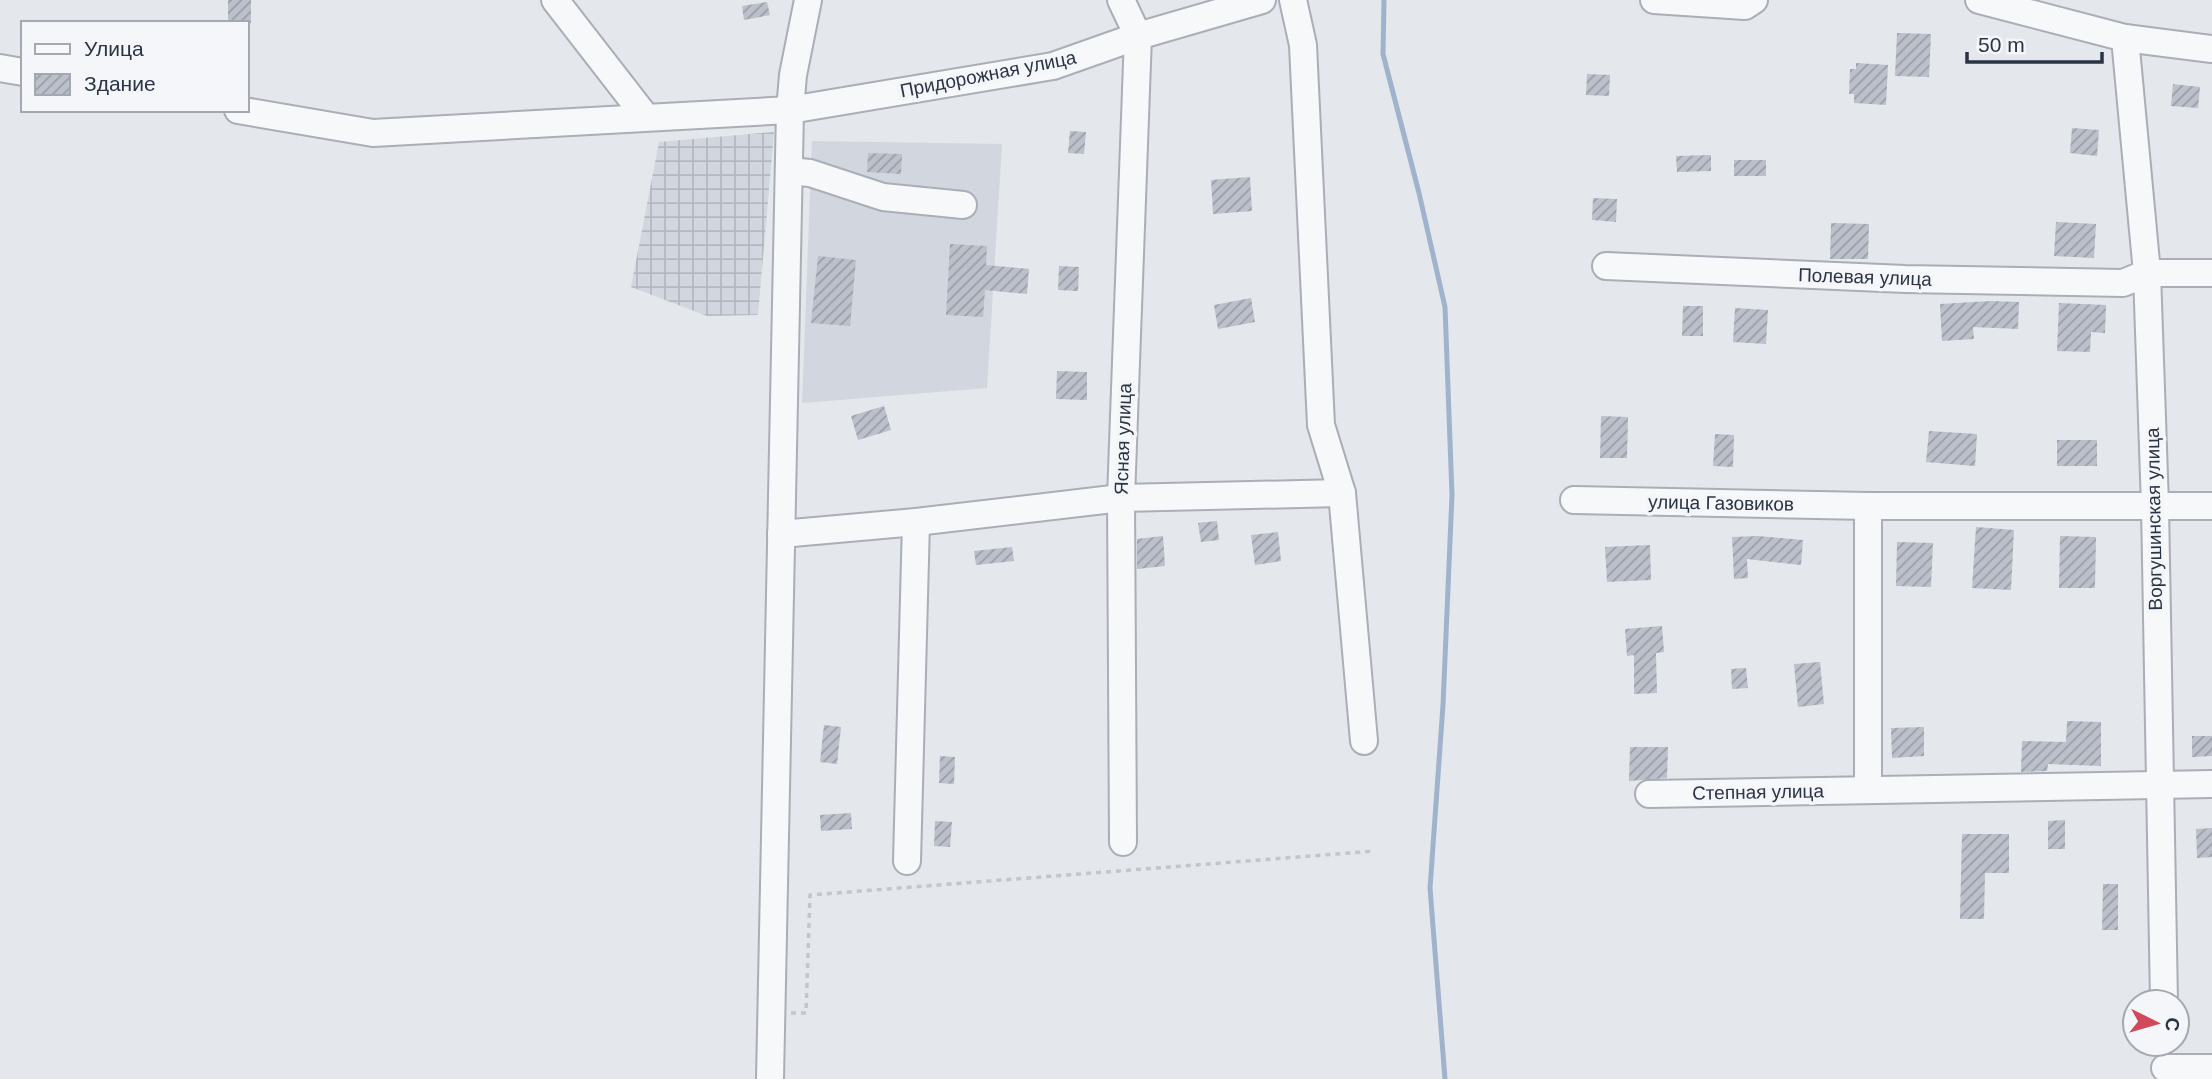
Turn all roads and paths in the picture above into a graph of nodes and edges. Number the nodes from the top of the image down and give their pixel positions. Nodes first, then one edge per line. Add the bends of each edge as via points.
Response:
1 (555, 0) edge
2 (808, 0) edge
3 (1121, 0) edge
4 (1262, 0) edge
5 (1293, 0) edge
6 (1654, 0) edge
7 (1754, 0) edge
8 (1979, 0) edge
9 (2049, 9) edge
10 (1138, 36) junction
11 (2125, 38) junction
12 (2212, 49) edge
13 (0, 68) edge
14 (21, 72) edge
15 (790, 110) junction
16 (248, 112) edge
17 (645, 116) junction
18 (789, 171) junction
19 (963, 205) dead end
20 (1606, 266) dead end
21 (2212, 273) edge
22 (2135, 278) junction
23 (1342, 493) junction
24 (1121, 498) junction
25 (1574, 500) dead end
26 (1868, 506) junction
27 (2155, 506) junction
28 (2212, 506) edge
29 (916, 522) junction
30 (781, 534) junction
31 (1364, 741) dead end
32 (2212, 784) edge
33 (2160, 785) junction
34 (1868, 789) junction
35 (1649, 794) dead end
36 (1124, 842) dead end
37 (1375, 851) dead end
38 (907, 861) dead end
39 (2164, 988) edge
40 (771, 1013) junction
41 (2165, 1064) edge
42 (2212, 1068) edge
43 (770, 1079) edge

1 - 17 street
2 - 15 street
3 - 10 street
4 - 10 street, Придорожная улица
5 - 23 street via 1303,45 1321,425
6 - 7 street via 1745,6
8 - 9 street
9 - 11 street
10 - 15 street, Придорожная улица via 1053,65
10 - 24 street, Ясная улица
11 - 12 street
11 - 22 street, Воргушинская улица
13 - 14 street
15 - 17 street, Придорожная улица
15 - 18 street
16 - 17 street, Придорожная улица via 373,133
18 - 19 street via 810,173 883,197
18 - 30 street via 778,204
20 - 22 street, Полевая улица via 1905,279
21 - 22 street, Полевая улица
22 - 27 street, Воргушинская улица
23 - 24 street
23 - 31 street
24 - 29 street
24 - 36 street, Ясная улица
25 - 26 street, улица Газовиков
26 - 27 street, улица Газовиков
26 - 34 street
27 - 28 street, улица Газовиков
27 - 33 street, Воргушинская улица
29 - 30 street
29 - 38 street
30 - 40 street
32 - 33 street, Степная улица
33 - 34 street, Степная улица
33 - 39 street, Воргушинская улица
34 - 35 street, Степная улица
37 - 40 path via 810,895 806,1013
40 - 43 street
41 - 42 street

